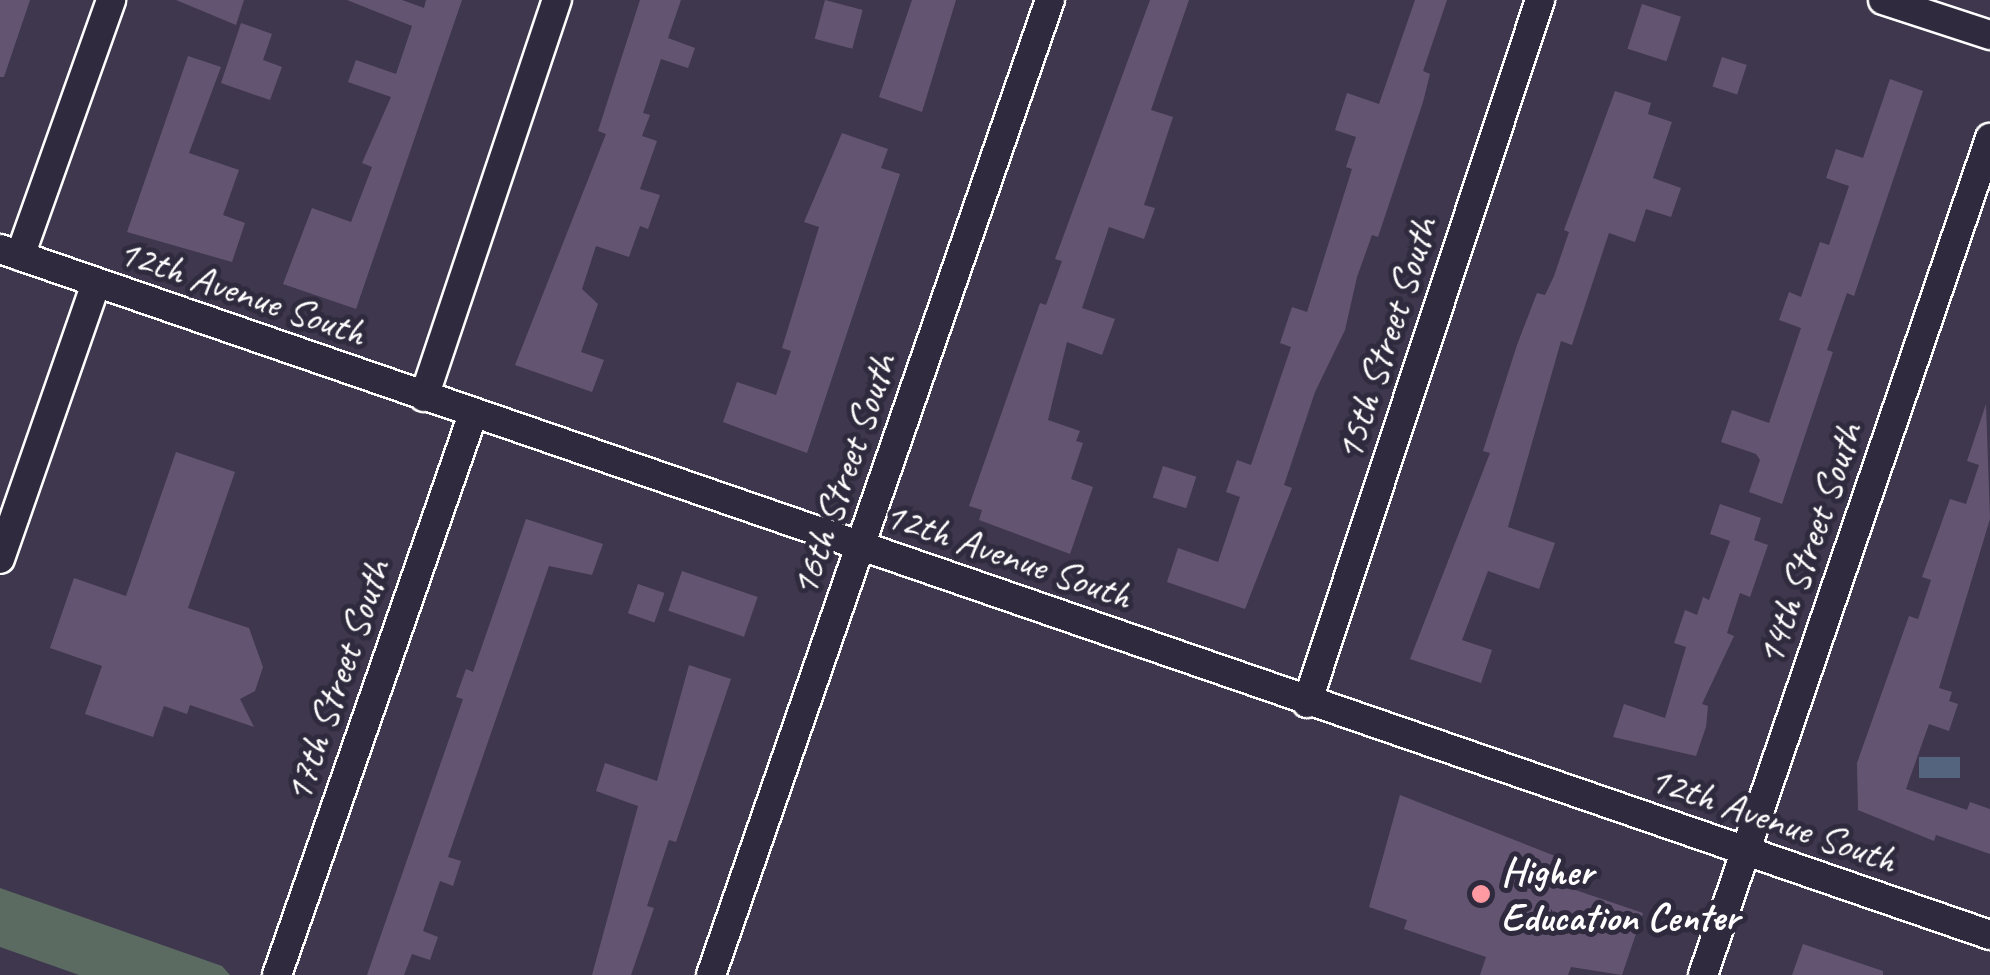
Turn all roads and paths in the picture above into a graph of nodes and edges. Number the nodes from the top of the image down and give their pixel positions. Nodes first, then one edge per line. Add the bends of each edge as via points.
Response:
1 (111, 0) edge
2 (557, 0) edge
3 (1050, 0) edge
4 (1540, 0) edge
5 (1883, 0) edge
6 (1990, 35) edge
7 (1990, 138) edge
8 (10, 252) edge
9 (96, 284) junction
10 (424, 398) junction
11 (473, 414) junction
12 (862, 546) junction
13 (0, 558) edge
14 (1307, 703) junction
15 (1746, 853) junction
16 (1990, 935) edge
17 (277, 975) edge
18 (711, 975) edge
19 (1703, 975) edge

1 - 8 street
2 - 10 street
3 - 12 street, 16th Street South
4 - 14 street, 15th Street South
5 - 6 street
7 - 15 street, 14th Street South
8 - 9 street, 12th Avenue South
9 - 10 street, 12th Avenue South
9 - 13 street
10 - 11 street, 12th Avenue South
11 - 12 street, 12th Avenue South
11 - 17 street, 17th Street South
12 - 14 street, 12th Avenue South
12 - 18 street, 16th Street South
14 - 15 street, 12th Avenue South
15 - 16 street, 12th Avenue South
15 - 19 street, 14th Street South

